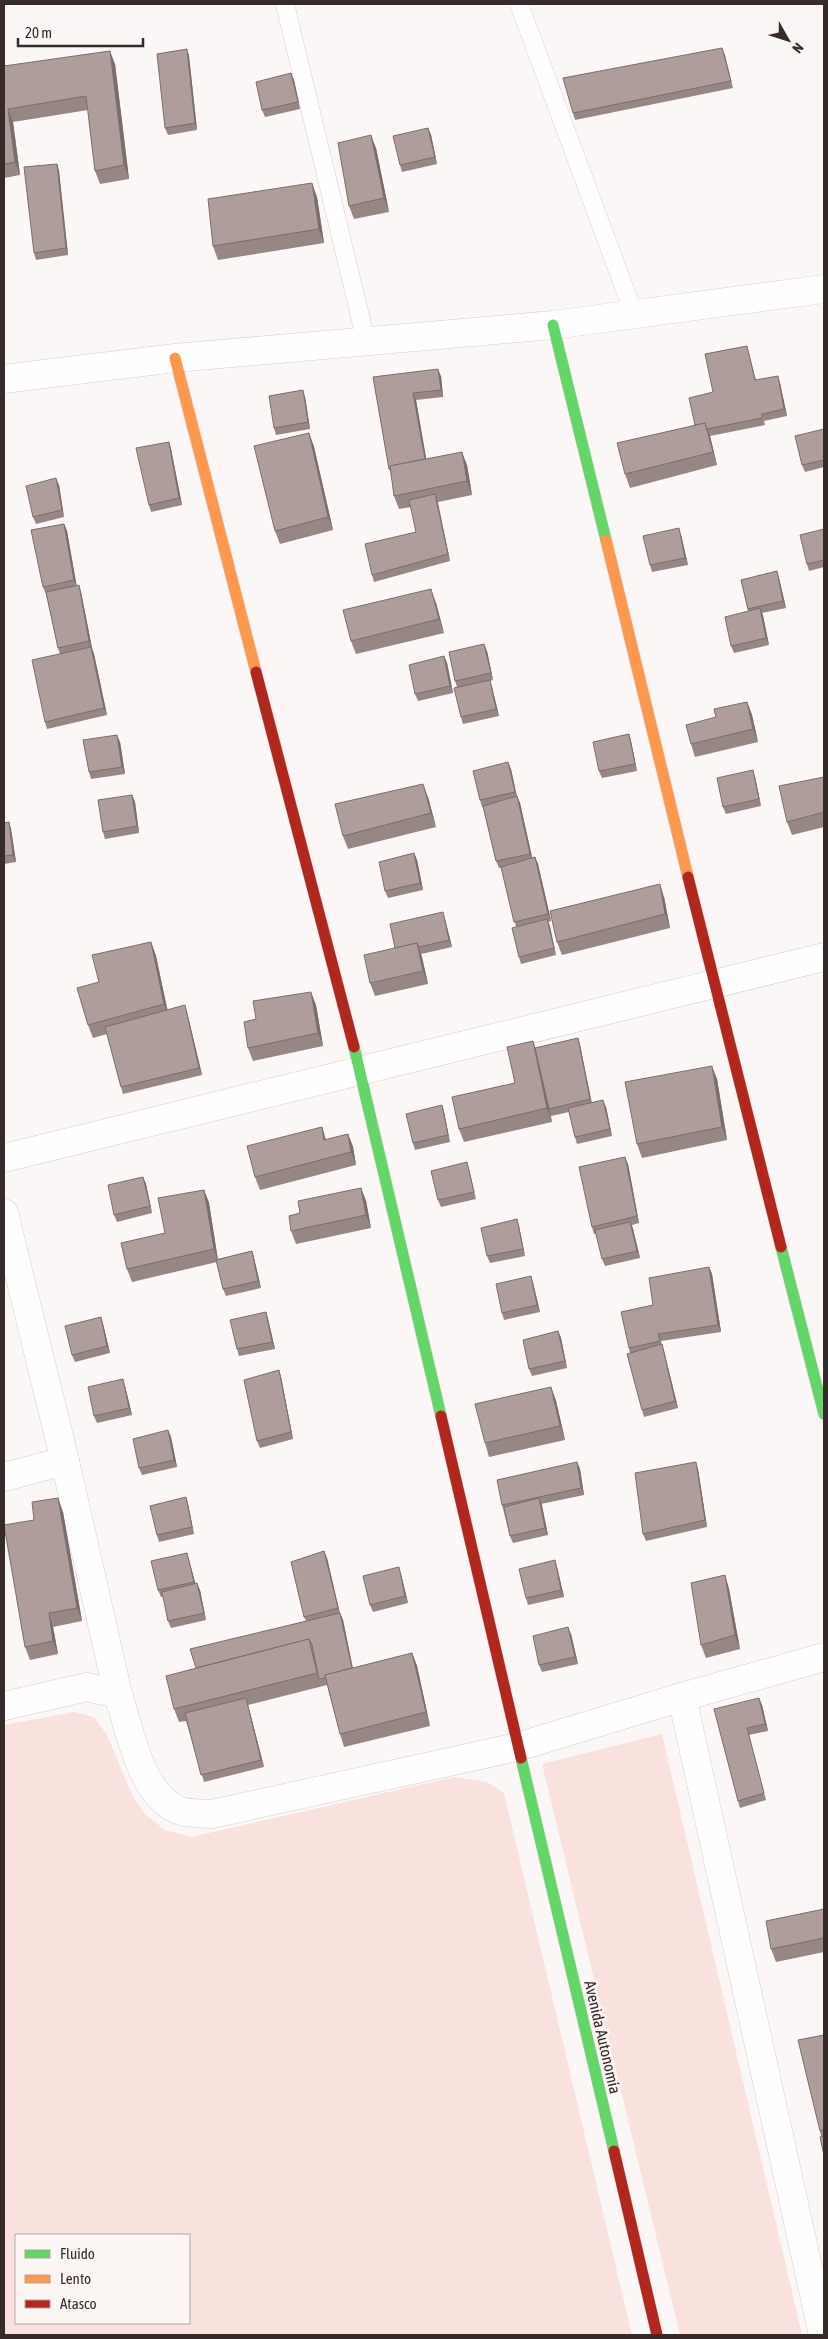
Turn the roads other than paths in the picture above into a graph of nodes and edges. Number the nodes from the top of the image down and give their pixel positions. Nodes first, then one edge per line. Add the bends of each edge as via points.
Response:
1 (285, 4) edge
2 (519, 4) edge
3 (824, 289) edge
4 (634, 314) junction
5 (553, 325) junction
6 (366, 341) junction
7 (175, 358) junction
8 (4, 379) edge
9 (824, 957) edge
10 (714, 984) junction
11 (360, 1070) junction
12 (4, 1158) edge
13 (4, 1213) edge
14 (824, 1414) edge
15 (65, 1461) junction
16 (4, 1477) edge
17 (824, 1657) edge
18 (118, 1694) junction
19 (682, 1697) junction
20 (4, 1706) edge
21 (517, 1747) junction
22 (657, 2335) edge
23 (823, 2335) edge

1 - 6 lane
2 - 4 lane
3 - 4 street
4 - 5 street
5 - 6 street
5 - 10 street
6 - 7 street
7 - 8 street
7 - 11 street, Avenida Autonomía
9 - 10 street
10 - 11 street
10 - 14 street
11 - 12 street
11 - 21 street, Avenida Autonomía
13 - 15 street
15 - 16 street
15 - 18 street
17 - 19 street
18 - 20 street via 87,1687
18 - 21 street via 145,1777 161,1801 182,1811 212,1814
19 - 21 street
19 - 23 street
21 - 22 street, Avenida Autonomía

